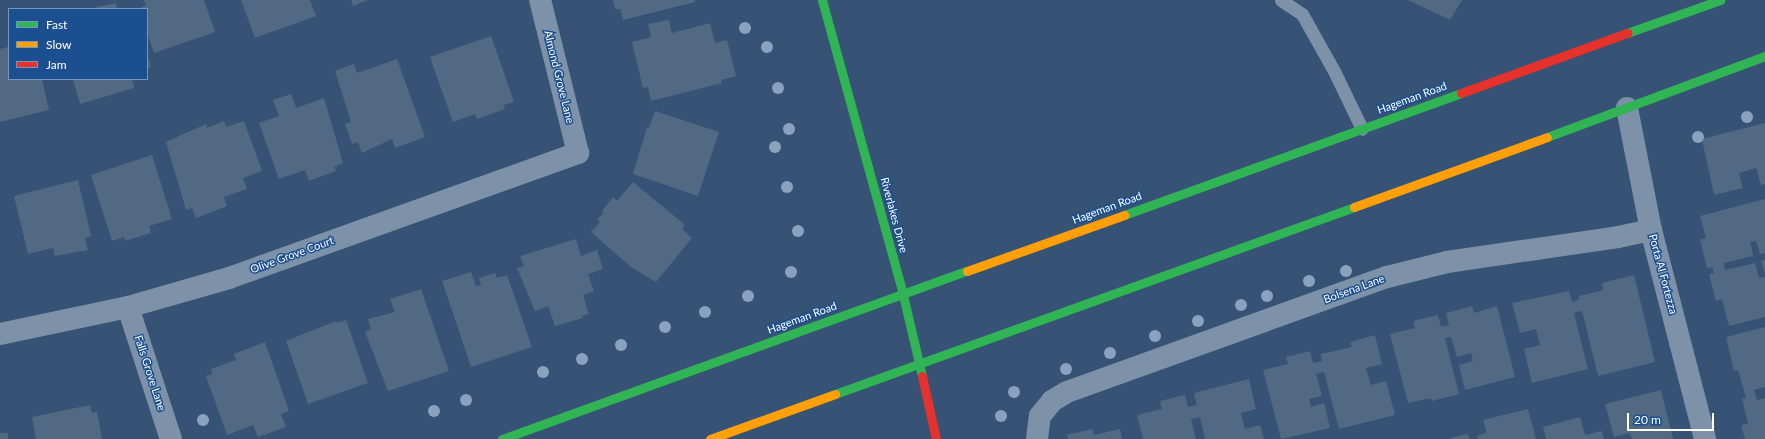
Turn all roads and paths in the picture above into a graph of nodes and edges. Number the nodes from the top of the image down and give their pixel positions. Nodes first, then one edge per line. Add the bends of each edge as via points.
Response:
1 (540, 0) edge
2 (822, 0) edge
3 (1281, 0) edge
4 (1720, 0) edge
5 (1765, 56) edge
6 (1627, 108) junction
7 (1362, 129) junction
8 (578, 153) joint
9 (1651, 230) junction
10 (903, 295) junction
11 (128, 307) junction
12 (0, 334) edge
13 (918, 363) junction
14 (172, 439) edge
15 (502, 439) edge
16 (710, 439) edge
17 (936, 439) edge
18 (1037, 439) edge
19 (1705, 439) edge

1 - 8 street, Almond Grove Lane
2 - 10 main road, Riverlakes Drive
3 - 7 lane via 1302,14 1334,71
4 - 7 main road, Hageman Road
5 - 6 main road
6 - 9 street, Porta Al Fortezza
6 - 13 main road
7 - 10 main road, Hageman Road
8 - 11 street, Olive Grove Court via 229,278
9 - 18 street, Bolsena Lane via 1618,238 1447,262 1387,277 1067,392 1052,401 1040,416
9 - 19 street, Porta Al Fortezza
10 - 13 main road, Riverlakes Drive
10 - 15 main road, Hageman Road
11 - 12 street, Olive Grove Court
11 - 14 street, Falls Grove Lane
13 - 16 main road
13 - 17 main road, Riverlakes Drive

